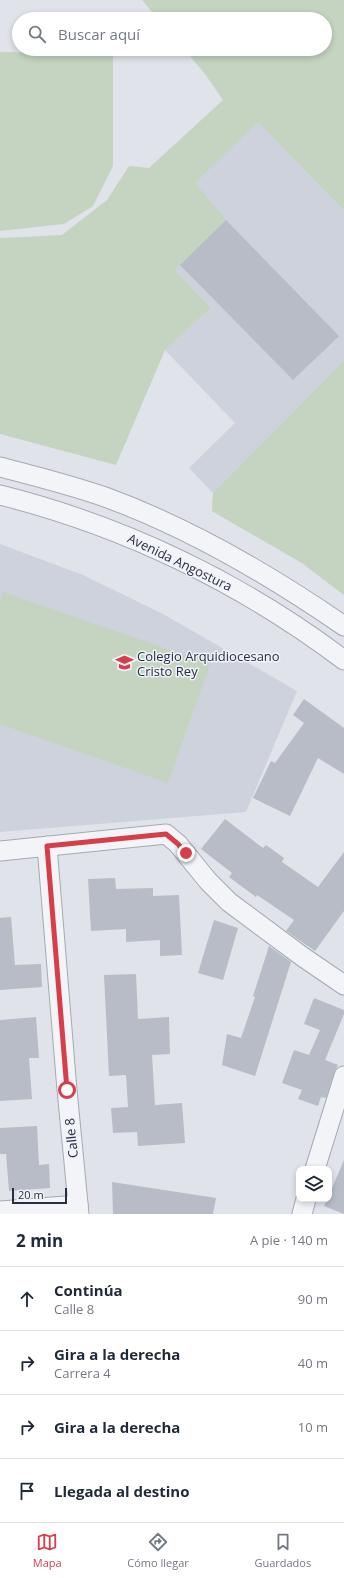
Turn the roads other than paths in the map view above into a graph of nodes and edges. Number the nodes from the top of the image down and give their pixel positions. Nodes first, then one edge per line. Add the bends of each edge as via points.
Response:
1 (0, 467) edge
2 (0, 495) edge
3 (344, 626) edge
4 (344, 660) edge
5 (47, 846) junction
6 (0, 851) edge
7 (344, 985) edge
8 (344, 1076) edge
9 (316, 1166) edge
10 (305, 1202) edge
11 (78, 1209) edge
12 (0, 1211) edge
13 (302, 1214) edge

1 - 3 street, Avenida Angostura via 105,497 162,521 254,569
2 - 4 street, Avenida Angostura via 96,523 176,558 255,600
5 - 6 street
5 - 7 street via 166,834 178,844 229,902
5 - 11 street, Calle 8
8 - 9 street
10 - 13 street
11 - 12 street

